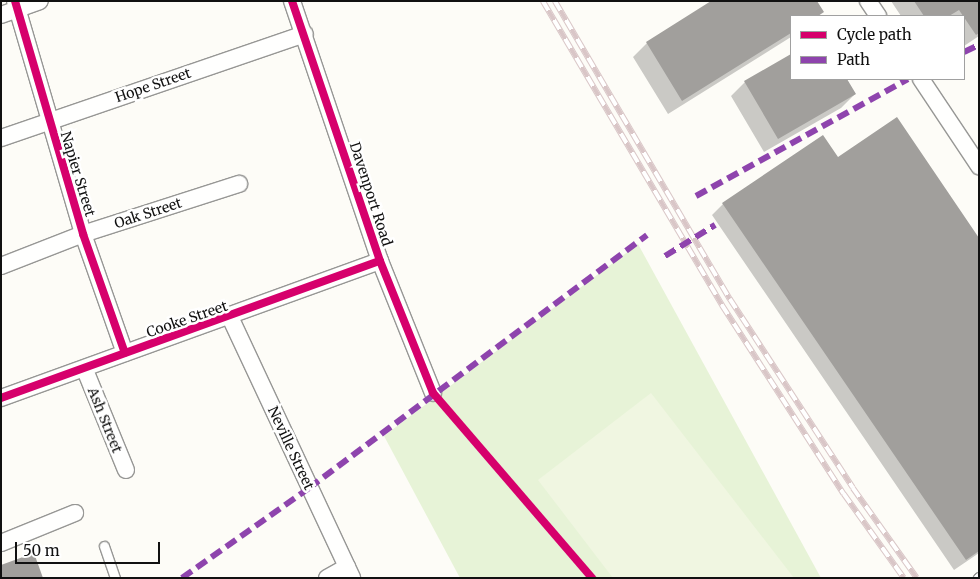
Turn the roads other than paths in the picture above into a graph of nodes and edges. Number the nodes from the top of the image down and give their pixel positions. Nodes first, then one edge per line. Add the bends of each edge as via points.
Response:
1 (40, 1) edge
2 (292, 1) edge
3 (868, 1) edge
4 (11, 9) edge
5 (877, 15) edge
6 (305, 34) junction
7 (922, 80) edge
8 (49, 121) junction
9 (1, 138) edge
10 (979, 166) edge
11 (239, 184) dead end
12 (83, 234) junction
13 (380, 261) junction
14 (1, 266) edge
15 (230, 318) junction
16 (125, 353) junction
17 (85, 370) junction
18 (433, 393) dead end
19 (1, 398) edge
20 (126, 470) dead end
21 (75, 513) dead end
22 (1, 543) edge
23 (104, 546) dead end
24 (349, 573) edge
25 (115, 578) edge
26 (327, 578) edge

1 - 4 street
2 - 6 street, Davenport Road
3 - 5 street
4 - 8 street, Napier Street
6 - 8 street, Hope Street
6 - 13 street, Davenport Road
7 - 10 street
8 - 9 street, Hope Street
8 - 12 street, Napier Street
11 - 12 street, Oak Street
12 - 14 street, Oak Street
12 - 16 street, Napier Street
13 - 15 street, Cooke Street
13 - 18 street, Davenport Road
15 - 16 street, Cooke Street
15 - 24 street, Neville Street
16 - 17 street, Cooke Street
17 - 19 street, Cooke Street
17 - 20 street, Ash Street
21 - 22 street
23 - 25 lane
24 - 26 street

